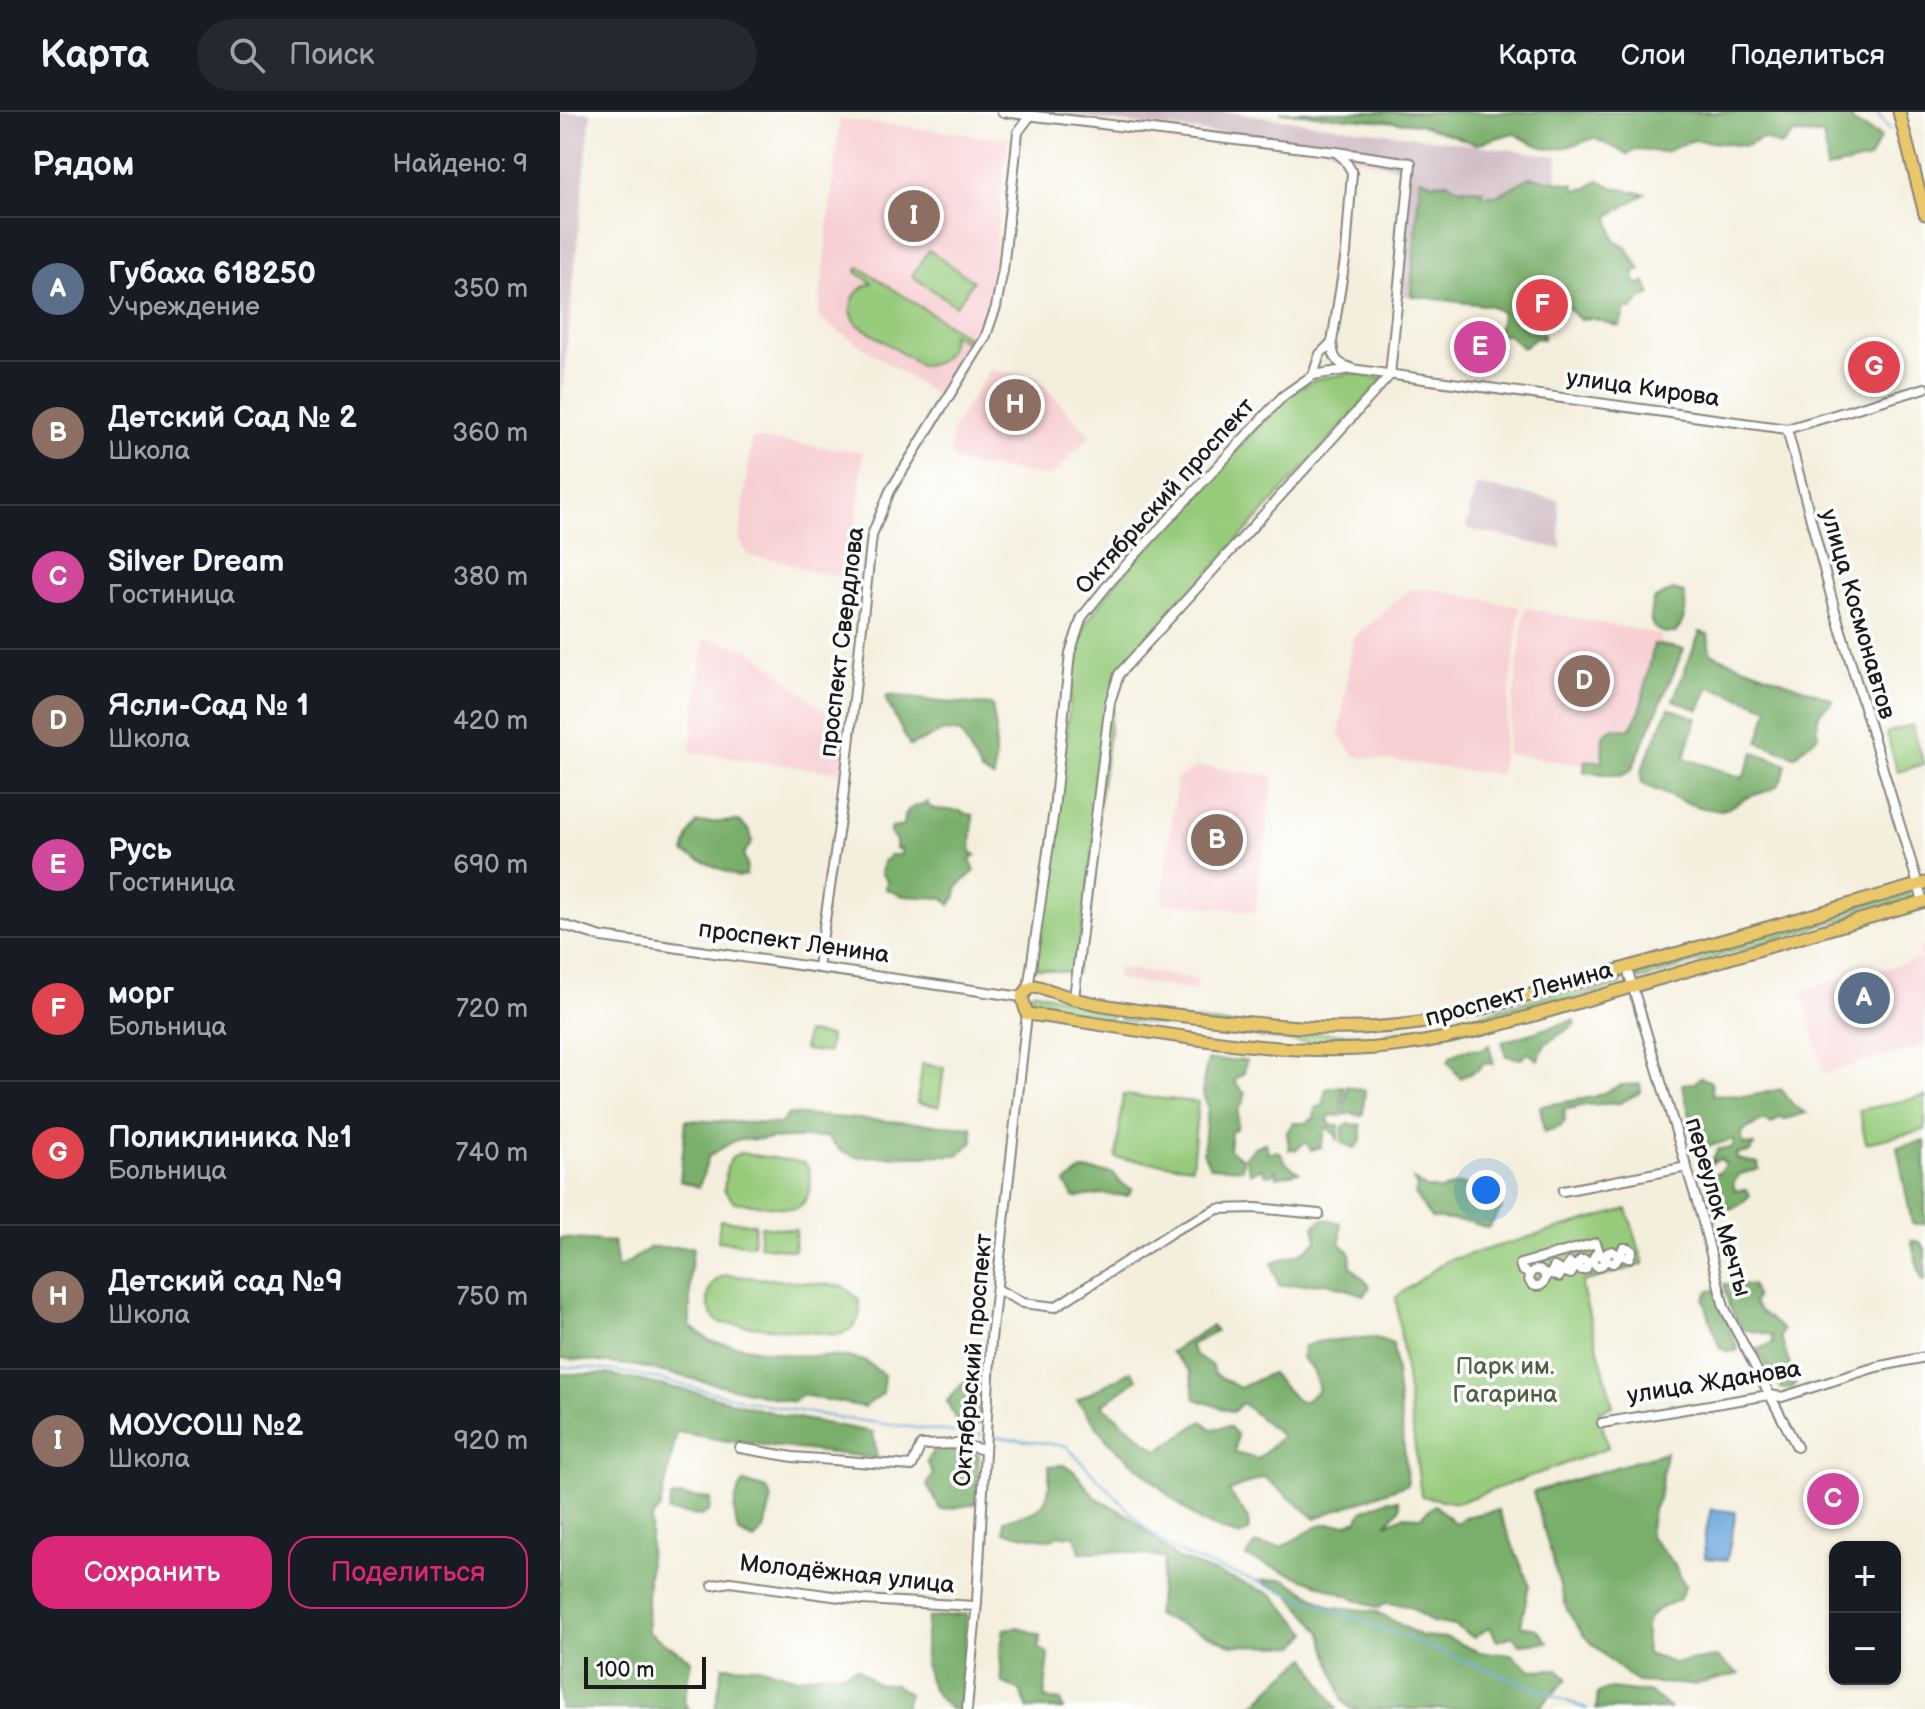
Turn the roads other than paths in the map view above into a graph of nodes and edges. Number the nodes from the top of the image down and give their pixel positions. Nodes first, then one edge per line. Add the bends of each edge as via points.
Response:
1 (1899, 112) edge
2 (1006, 113) edge
3 (1030, 116) junction
4 (1018, 132) junction
5 (1336, 152) junction
6 (1925, 214) edge
7 (1332, 342) junction
8 (1351, 369) junction
9 (1313, 375) junction
10 (1390, 375) junction
11 (1925, 388) edge
12 (1787, 429) junction
13 (1922, 884) edge
14 (1924, 901) edge
15 (560, 924) edge
16 (818, 967) junction
17 (1627, 968) junction
18 (1634, 986) junction
19 (1025, 993) junction
20 (1074, 998) junction
21 (1115, 1006) junction
22 (1027, 1014) junction
23 (1113, 1025) junction
24 (1376, 1029) junction
25 (1376, 1048) junction
26 (1687, 1167) junction
27 (1563, 1191) dead end
28 (1319, 1214) dead end
29 (1636, 1250) dead end
30 (1603, 1257) junction
31 (1529, 1274) junction
32 (1548, 1274) junction
33 (997, 1289) junction
34 (1925, 1357) edge
35 (1769, 1395) junction
36 (1602, 1423) dead end
37 (1797, 1447) dead end
38 (740, 1448) dead end
39 (985, 1450) junction
40 (713, 1585) dead end
41 (976, 1606) junction
42 (967, 1709) edge

1 - 6 main road
2 - 3 street
2 - 4 street
3 - 4 street
3 - 5 street
4 - 16 street, проспект Свердлова via 1003,270 985,338 890,491 872,535 843,800
5 - 7 street, Октябрьский проспект via 1352,172
5 - 10 street via 1411,163
7 - 8 street via 1333,356
7 - 9 street, Октябрьский проспект via 1320,354
8 - 9 street, улица Кирова
8 - 10 street, улица Кирова
9 - 19 street, Октябрьский проспект via 1283,396 1082,617 1070,653 1054,810
10 - 12 street, улица Кирова
10 - 20 street via 1119,674 1110,702
11 - 12 street, улица Кирова
12 - 13 street, улица Космонавтов via 1835,611
13 - 14 street, улица Космонавтов
13 - 17 main road, проспект Ленина
14 - 18 main road, проспект Ленина
15 - 16 street, проспект Ленина via 602,937
16 - 19 street, проспект Ленина
17 - 18 street, переулок Мечты
17 - 24 main road, проспект Ленина via 1434,1022
18 - 25 main road, проспект Ленина via 1470,1033
18 - 26 street, переулок Мечты
19 - 20 main road, проспект Ленина via 1035,986
19 - 22 main road
20 - 21 main road, проспект Ленина
21 - 23 main road
21 - 24 main road, проспект Ленина via 1251,1024
22 - 23 main road, проспект Ленина
22 - 33 street, Октябрьский проспект
23 - 25 main road, проспект Ленина via 1248,1043
24 - 25 street
26 - 27 street
26 - 35 street, переулок Мечты via 1724,1307
28 - 33 street via 1218,1209 1055,1307 1023,1303
29 - 30 street via 1629,1258 1619,1255 1615,1262
30 - 31 street via 1596,1243 1520,1264
30 - 32 street via 1593,1257 1586,1269 1564,1270 1559,1277
31 - 32 street via 1538,1269
31 - 32 street via 1536,1286
33 - 39 street, Октябрьский проспект
34 - 35 street, улица Жданова via 1782,1397
35 - 36 street, улица Жданова
35 - 37 street, переулок Мечты
38 - 39 street via 912,1466 921,1445
39 - 41 street, Октябрьский проспект
40 - 41 street, Молодёжная улица via 730,1582 874,1601
41 - 42 street, Октябрьский проспект

